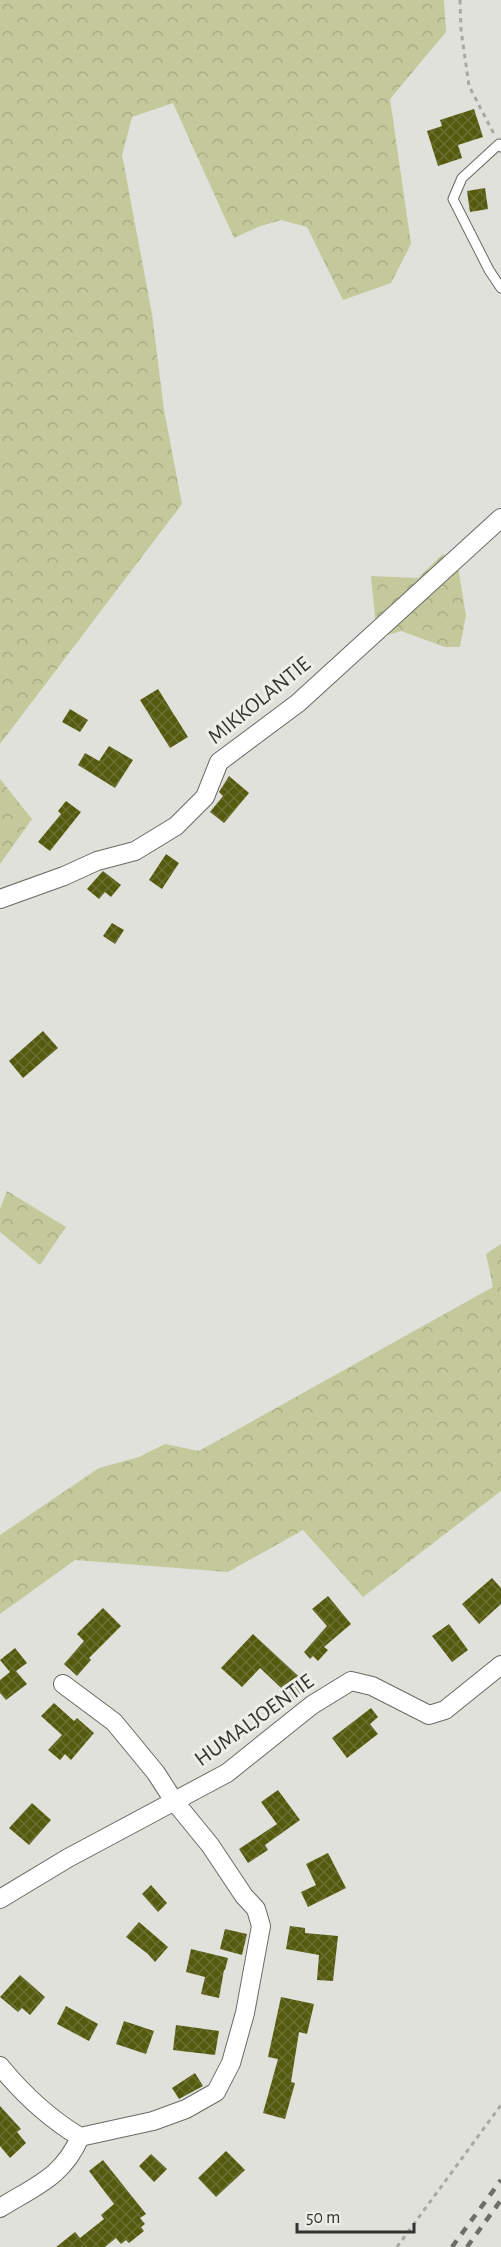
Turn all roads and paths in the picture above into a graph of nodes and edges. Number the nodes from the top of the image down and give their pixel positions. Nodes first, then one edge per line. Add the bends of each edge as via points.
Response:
1 (460, 0) edge
2 (500, 145) edge
3 (501, 288) edge
4 (501, 518) edge
5 (0, 899) edge
6 (501, 1665) edge
7 (63, 1684) dead end
8 (174, 1802) junction
9 (0, 1899) edge
10 (0, 2066) edge
11 (501, 2105) edge
12 (80, 2137) junction
13 (0, 2208) edge
14 (397, 2247) edge

1 - 2 path via 469,86
2 - 3 lane via 462,178 453,199
4 - 5 street, MIKKOLANTIE via 298,703 219,762 205,797 176,825 135,851 97,861
6 - 8 street, HUMALJOENTIE via 445,1710 429,1715 372,1686 351,1681 312,1705 227,1773
7 - 8 street via 114,1722
8 - 9 street, HUMALJOENTIE
8 - 12 street via 256,1909 261,1926 231,2063 216,2092 186,2109 153,2121
10 - 12 street via 16,2086
11 - 14 path
12 - 13 street via 71,2156 56,2173

